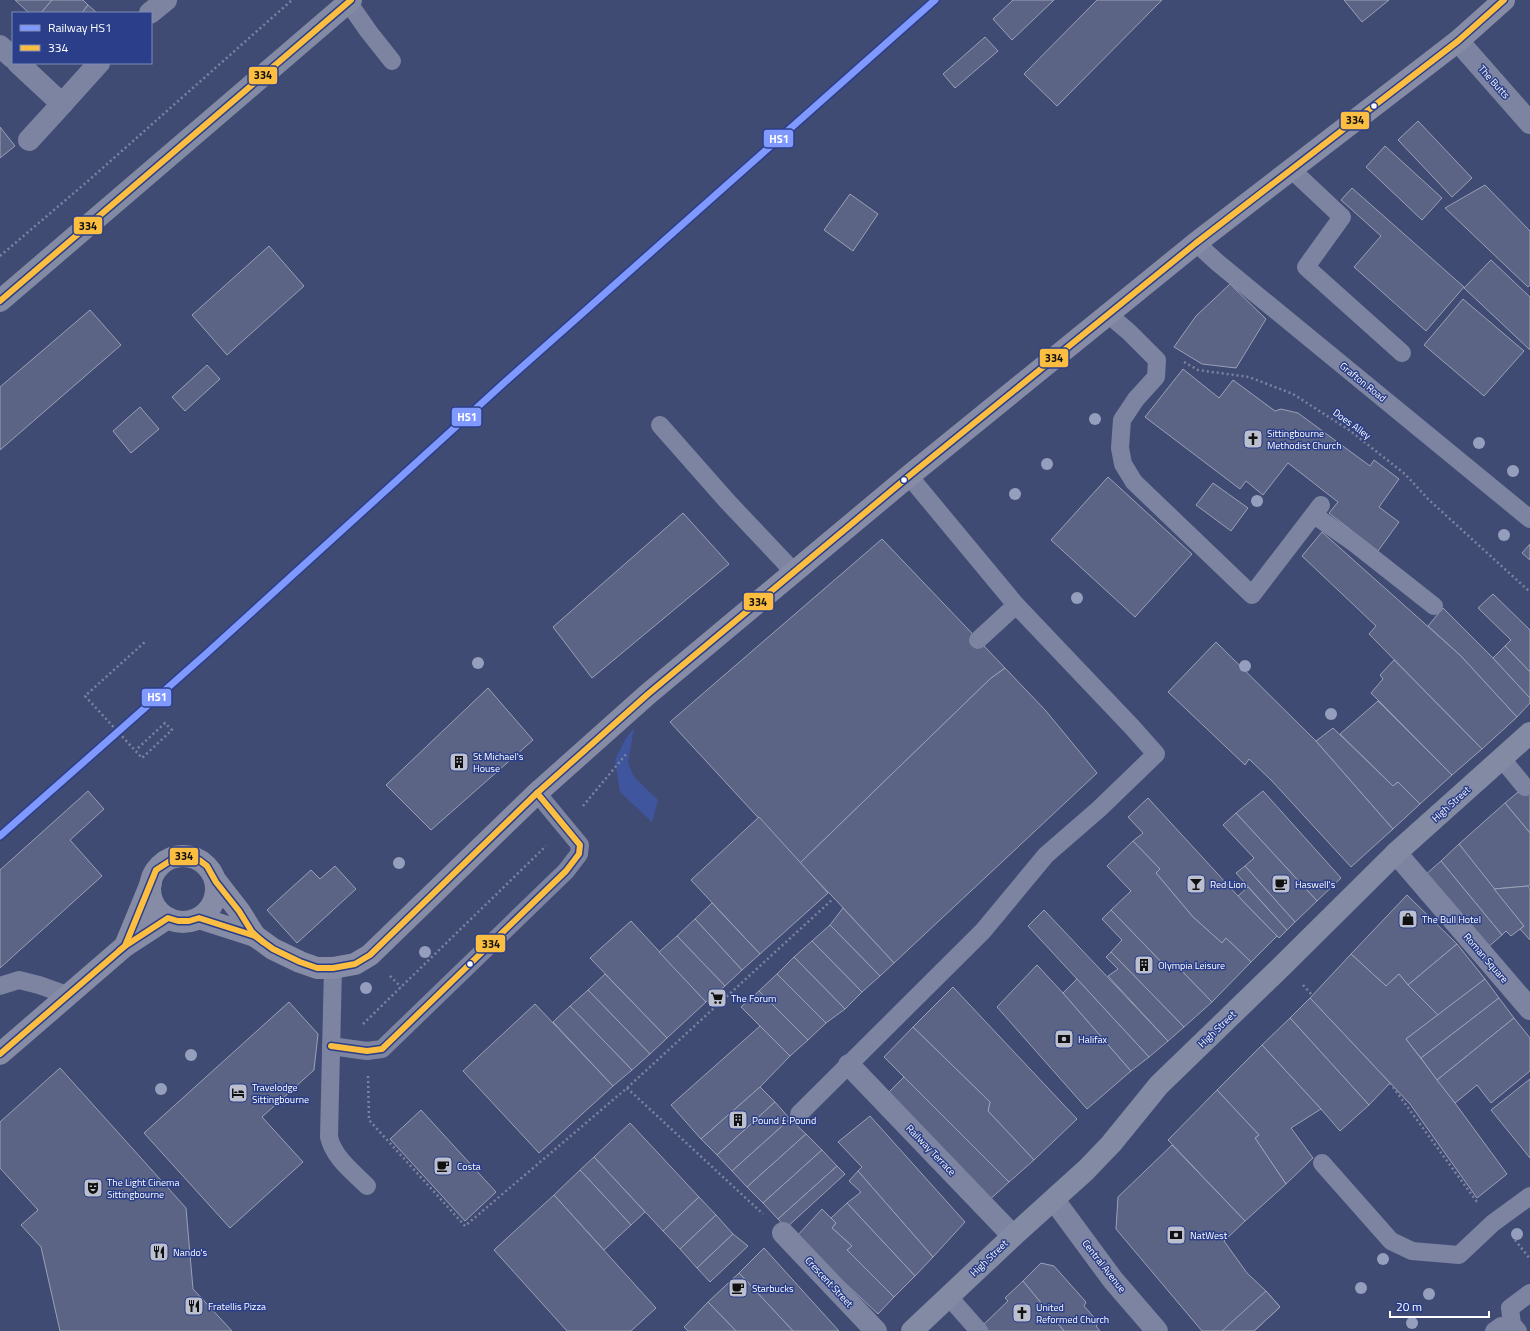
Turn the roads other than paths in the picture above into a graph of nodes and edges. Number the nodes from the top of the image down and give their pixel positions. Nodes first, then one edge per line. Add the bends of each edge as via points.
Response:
1 (166, 0) edge
2 (1504, 0) edge
3 (350, 1) edge
4 (151, 12) edge
5 (1458, 41) junction
6 (0, 46) edge
7 (12, 57) edge
8 (392, 61) dead end
9 (19, 64) edge
10 (97, 64) edge
11 (62, 104) junction
12 (1530, 123) edge
13 (29, 140) dead end
14 (1292, 170) junction
15 (1196, 243) junction
16 (0, 301) edge
17 (1109, 315) junction
18 (1402, 353) dead end
19 (660, 425) dead end
20 (909, 476) junction
21 (1530, 519) edge
22 (794, 572) junction
23 (1016, 605) junction
24 (1434, 606) dead end
25 (978, 640) dead end
26 (1530, 733) edge
27 (1502, 759) junction
28 (1525, 787) dead end
29 (537, 793) junction
30 (1396, 852) junction
31 (152, 880) junction
32 (216, 881) junction
33 (168, 918) junction
34 (199, 918) junction
35 (255, 936) junction
36 (125, 946) junction
37 (333, 968) junction
38 (0, 986) edge
39 (67, 995) junction
40 (1530, 1009) edge
41 (331, 1046) junction
42 (0, 1054) edge
43 (849, 1065) junction
44 (799, 1114) dead end
45 (1322, 1163) dead end
46 (367, 1186) dead end
47 (1530, 1196) edge
48 (1054, 1200) junction
49 (783, 1232) road end
50 (1013, 1236) junction
51 (1530, 1293) edge
52 (948, 1297) junction
53 (1515, 1328) edge
54 (876, 1331) edge
55 (912, 1331) edge
56 (979, 1331) edge
57 (1157, 1331) edge
58 (1494, 1331) edge

1 - 4 street
2 - 5 main road
3 - 8 lane via 369,32
3 - 16 street
5 - 12 street, The Butts
5 - 14 main road
6 - 7 street
9 - 11 street
10 - 11 street
11 - 13 street
14 - 15 main road
14 - 18 lane via 1342,217 1306,267
15 - 17 main road
15 - 21 lane, Grafton Road
17 - 20 main road
17 - 24 lane via 1157,360 1156,376 1122,420 1120,448 1123,464 1134,482 1252,595 1318,510 1354,543
19 - 22 lane
20 - 22 main road
20 - 23 lane
22 - 29 main road via 648,694
23 - 25 lane
23 - 43 lane via 1156,754 1046,855 983,931
26 - 27 street, High Street
27 - 28 lane
27 - 30 street, High Street
29 - 37 main road via 370,955 354,964
29 - 41 lane via 580,845 579,854 560,877 382,1049 367,1051
30 - 40 street, Roman Square
30 - 48 street, High Street via 1159,1085 1111,1144
31 - 32 main road via 156,870 164,862 184,856 204,863
31 - 33 main road via 150,891 153,901 159,911
31 - 36 main road
32 - 34 main road via 214,902
32 - 35 main road
33 - 34 main road via 189,921
33 - 36 main road
34 - 35 main road
35 - 37 main road via 273,949 300,962 317,968
36 - 39 main road
37 - 41 lane
38 - 39 lane via 19,980
39 - 42 main road
41 - 46 lane via 332,1148
43 - 44 lane
43 - 50 street, Railway Terrace
45 - 47 lane via 1391,1241 1412,1251 1459,1255 1493,1224
48 - 50 street, High Street
48 - 57 street, Central Avenue via 1113,1280
49 - 54 street, Crescent Street
50 - 52 street, High Street
51 - 53 lane via 1510,1308
52 - 55 street, High Street
52 - 56 lane
53 - 58 lane via 1501,1326

